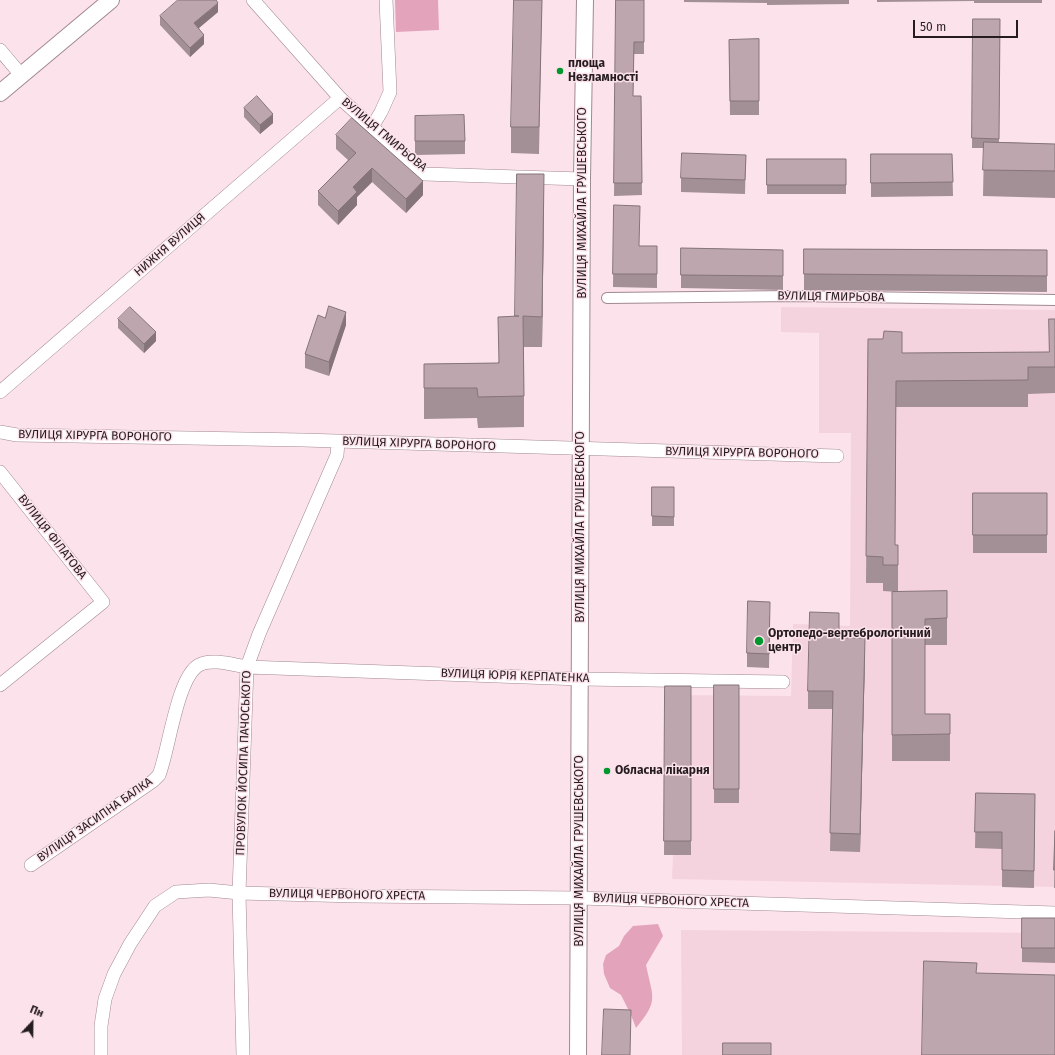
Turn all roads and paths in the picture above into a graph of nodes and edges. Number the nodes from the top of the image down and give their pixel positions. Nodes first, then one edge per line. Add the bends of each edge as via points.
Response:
1 (111, 0) edge
2 (253, 0) edge
3 (386, 0) edge
4 (585, 0) edge
5 (0, 50) edge
6 (21, 75) junction
7 (0, 93) edge
8 (340, 98) junction
9 (372, 127) junction
10 (582, 179) junction
11 (607, 298) dead end
12 (1055, 300) edge
13 (0, 392) edge
14 (0, 432) edge
15 (338, 442) junction
16 (581, 449) junction
17 (837, 456) dead end
18 (0, 472) edge
19 (248, 667) junction
20 (581, 679) junction
21 (783, 682) dead end
22 (0, 685) edge
23 (31, 864) dead end
24 (239, 893) junction
25 (579, 898) junction
26 (1055, 913) edge
27 (101, 1055) edge
28 (243, 1055) edge
29 (578, 1055) edge

1 - 6 street
2 - 8 street, ВУЛИЦЯ ГМИРЬОВА
3 - 9 street via 390,92
4 - 10 street, ВУЛИЦЯ МИХАЙЛА ГРУШЕВСЬКОГО
5 - 6 street
6 - 7 street
8 - 9 street, ВУЛИЦЯ ГМИРЬОВА
8 - 13 street, НИЖНЯ ВУЛИЦЯ
9 - 10 street, ВУЛИЦЯ ГМИРЬОВА via 424,174
10 - 16 street, ВУЛИЦЯ МИХАЙЛА ГРУШЕВСЬКОГО
11 - 12 street, ВУЛИЦЯ ГМИРЬОВА via 792,296
14 - 15 street, ВУЛИЦЯ ХІРУРГА ВОРОНОГО via 17,435
15 - 16 street, ВУЛИЦЯ ХІРУРГА ВОРОНОГО
15 - 19 street, ПРОВУЛОК ЙОСИПА ПАЧОСЬКОГО via 337,455 259,634
16 - 17 street, ВУЛИЦЯ ХІРУРГА ВОРОНОГО
16 - 20 street, ВУЛИЦЯ МИХАЙЛА ГРУШЕВСЬКОГО
18 - 22 street, ВУЛИЦЯ ФІЛАТОВА via 104,602
19 - 20 street, ВУЛИЦЯ ЮРІЯ КЕРПАТЕНКА
19 - 23 street, ВУЛИЦЯ ЗАСИПНА БАЛКА via 211,662 199,664 192,670 180,695 158,775 153,781
19 - 24 street, ПРОВУЛОК ЙОСИПА ПАЧОСЬКОГО
20 - 21 street, ВУЛИЦЯ ЮРІЯ КЕРПАТЕНКА
20 - 25 street, ВУЛИЦЯ МИХАЙЛА ГРУШЕВСЬКОГО
24 - 25 street, ВУЛИЦЯ ЧЕРВОНОГО ХРЕСТА
24 - 27 street, ВУЛИЦЯ ЧЕРВОНОГО ХРЕСТА via 209,890 176,892 155,906 114,974 105,999
24 - 28 street, ПРОВУЛОК ЙОСИПА ПАЧОСЬКОГО
25 - 26 street, ВУЛИЦЯ ЧЕРВОНОГО ХРЕСТА
25 - 29 street, ВУЛИЦЯ МИХАЙЛА ГРУШЕВСЬКОГО

